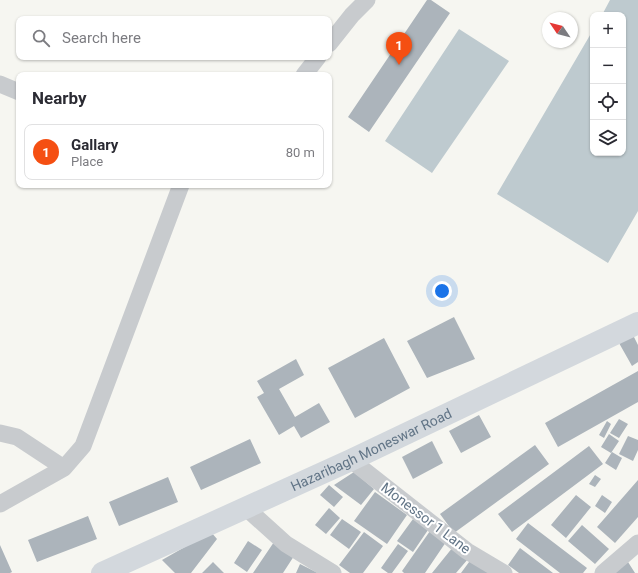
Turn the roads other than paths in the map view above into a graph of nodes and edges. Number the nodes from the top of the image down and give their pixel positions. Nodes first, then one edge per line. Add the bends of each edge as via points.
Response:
1 (367, 0) edge
2 (332, 40) edge
3 (316, 60) edge
4 (306, 72) edge
5 (0, 84) edge
6 (16, 91) edge
7 (180, 188) edge
8 (638, 323) edge
9 (0, 433) edge
10 (351, 460) junction
11 (64, 468) junction
12 (0, 504) edge
13 (245, 507) junction
14 (638, 543) edge
15 (102, 573) edge
16 (333, 573) edge
17 (504, 573) edge
18 (603, 573) edge

1 - 2 street
3 - 4 street
5 - 6 street
7 - 11 street via 83,446
8 - 10 street, Hazaribagh Moneswar Road
9 - 11 street via 17,437
10 - 13 street, Hazaribagh Moneswar Road
10 - 17 street, Monessor 1 Lane via 467,551
11 - 12 street
13 - 15 street, Hazaribagh Moneswar Road
13 - 16 street via 286,544
14 - 18 street

